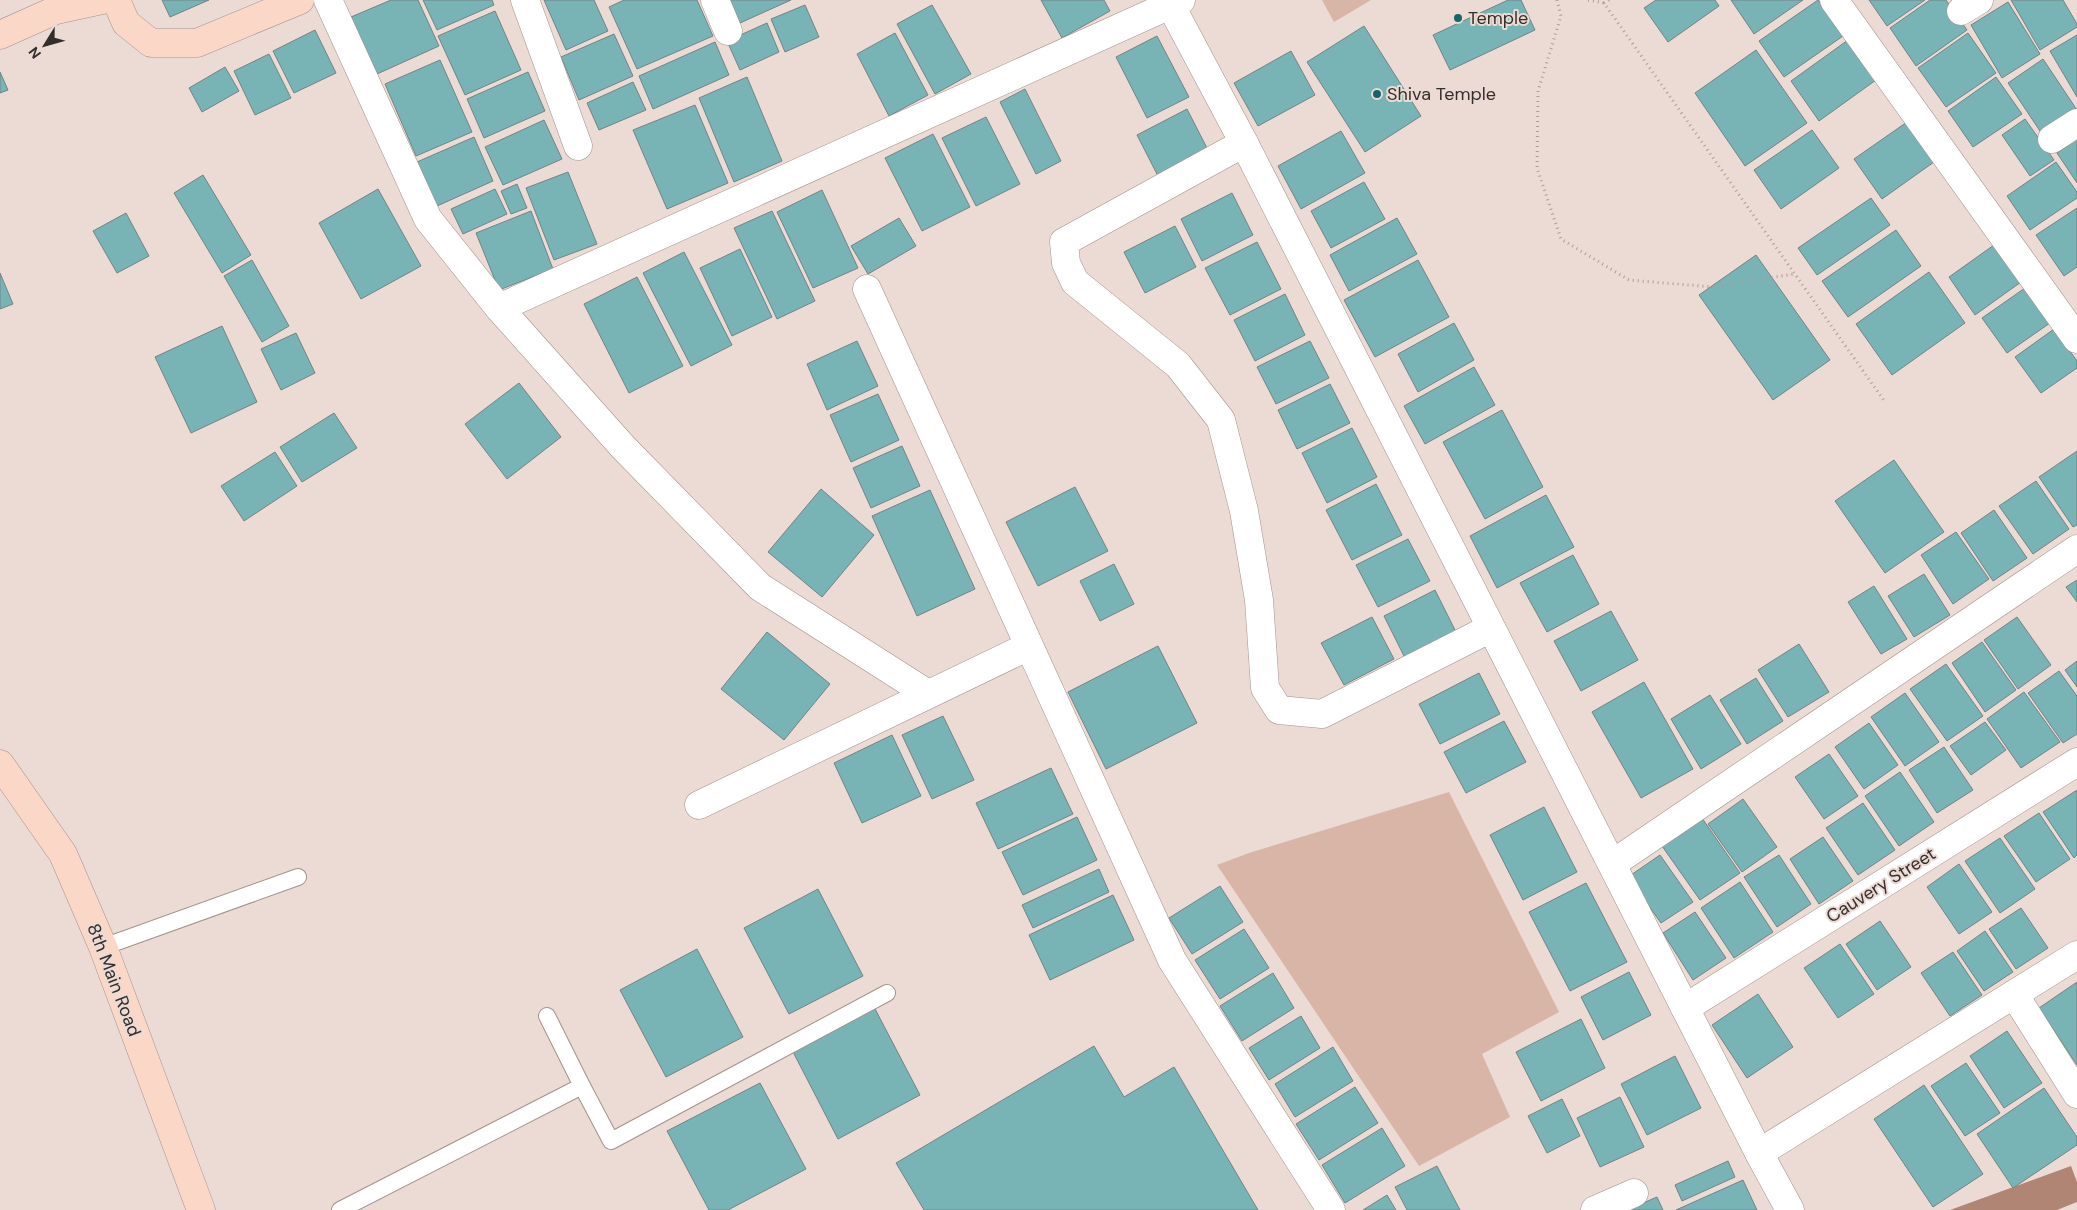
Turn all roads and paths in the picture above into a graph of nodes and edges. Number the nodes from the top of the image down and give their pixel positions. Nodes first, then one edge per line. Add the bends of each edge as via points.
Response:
1 (102, 0) edge
2 (116, 0) edge
3 (300, 0) edge
4 (328, 0) edge
5 (525, 0) edge
6 (715, 0) edge
7 (1557, 0) edge
8 (1588, 0) edge
9 (1610, 0) edge
10 (1834, 0) edge
11 (1176, 3) edge
12 (1604, 4) junction
13 (54, 5) edge
14 (728, 31) dead end
15 (0, 35) edge
16 (2077, 123) edge
17 (2052, 138) dead end
18 (1244, 143) junction
19 (578, 146) dead end
20 (1794, 274) junction
21 (867, 289) dead end
22 (499, 308) junction
23 (2077, 339) edge
24 (1885, 402) dead end
25 (2077, 549) edge
26 (1491, 628) junction
27 (1029, 646) junction
28 (928, 694) junction
29 (2077, 762) edge
30 (0, 764) edge
31 (699, 805) dead end
32 (1612, 864) junction
33 (298, 877) dead end
34 (103, 947) junction
35 (2077, 955) edge
36 (887, 993) dead end
37 (2014, 994) junction
38 (1685, 1008) junction
39 (547, 1016) dead end
40 (582, 1086) junction
41 (2077, 1094) edge
42 (1759, 1153) junction
43 (1634, 1193) dead end
44 (201, 1210) edge
45 (340, 1210) edge
46 (1331, 1210) edge
47 (1595, 1210) edge
48 (1790, 1210) edge

1 - 13 street
2 - 3 street via 126,23 151,43 197,43
4 - 22 street via 428,219
5 - 19 street
6 - 14 street
7 - 20 path via 1561,16 1538,92 1537,168 1561,239 1630,280 1713,288
8 - 12 path
9 - 12 path
10 - 23 street
11 - 18 street
11 - 22 street
12 - 20 path
13 - 15 street
16 - 17 street
18 - 26 street
18 - 26 street via 1064,242 1066,263 1075,282 1178,365 1221,420 1244,512 1259,600 1265,688 1280,710 1322,714
20 - 24 path
21 - 27 street
22 - 28 street via 623,447 760,587
25 - 32 street
26 - 32 street
27 - 28 street
27 - 46 street via 1172,960
28 - 31 street
29 - 38 street, Cauvery Street
30 - 34 street, 8th Main Road via 64,854
32 - 38 street
33 - 34 lane
34 - 44 street, 8th Main Road
35 - 37 street
36 - 40 lane via 611,1141
37 - 41 street
37 - 42 street
38 - 42 street
39 - 40 lane
40 - 45 lane
42 - 48 street
43 - 47 street

